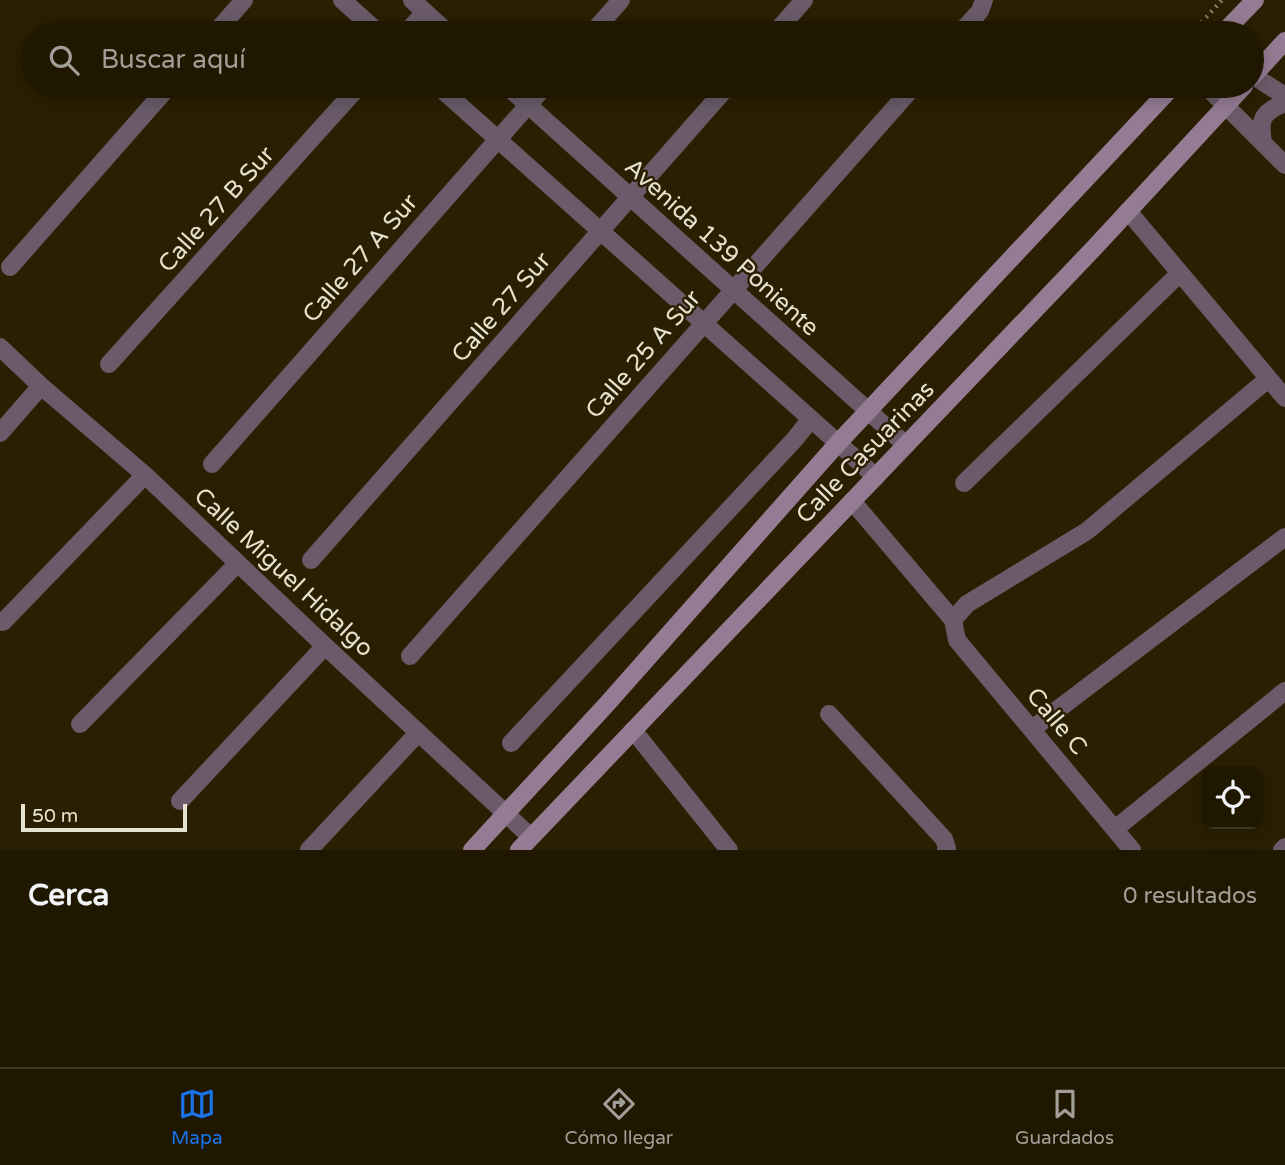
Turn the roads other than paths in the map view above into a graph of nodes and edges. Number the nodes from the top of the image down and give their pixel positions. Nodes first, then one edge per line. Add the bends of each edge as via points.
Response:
1 (244, 0) edge
2 (342, 0) edge
3 (621, 0) edge
4 (804, 0) edge
5 (984, 0) edge
6 (1255, 0) edge
7 (418, 6) edge
8 (226, 21) edge
9 (366, 21) edge
10 (435, 21) edge
11 (603, 21) edge
12 (786, 21) edge
13 (971, 21) edge
14 (1235, 21) edge
15 (1285, 41) edge
16 (1264, 63) edge
17 (1264, 85) edge
18 (1285, 96) edge
19 (158, 98) edge
20 (348, 98) edge
21 (452, 98) edge
22 (520, 98) edge
23 (534, 98) edge
24 (717, 98) edge
25 (903, 98) edge
26 (1162, 98) edge
27 (1218, 98) edge
28 (1231, 98) edge
29 (1285, 103) edge
30 (528, 105) junction
31 (1225, 105) junction
32 (498, 139) junction
33 (1263, 142) junction
34 (1285, 165) edge
35 (630, 197) junction
36 (1128, 211) junction
37 (600, 231) junction
38 (10, 267) dead end
39 (1180, 273) junction
40 (733, 289) junction
41 (703, 323) junction
42 (0, 347) edge
43 (109, 364) dead end
44 (1268, 379) junction
45 (41, 386) junction
46 (1285, 398) edge
47 (868, 411) junction
48 (811, 419) junction
49 (0, 433) edge
50 (838, 443) junction
51 (905, 445) junction
52 (212, 464) dead end
53 (145, 475) junction
54 (876, 477) junction
55 (964, 483) dead end
56 (852, 501) junction
57 (1285, 537) edge
58 (311, 560) dead end
59 (239, 563) junction
60 (953, 620) junction
61 (3, 622) dead end
62 (325, 646) junction
63 (410, 656) dead end
64 (1285, 691) edge
65 (829, 714) dead end
66 (80, 724) dead end
67 (1032, 729) junction
68 (633, 730) junction
69 (418, 733) junction
70 (511, 743) dead end
71 (180, 801) dead end
72 (506, 813) junction
73 (1115, 829) junction
74 (525, 843) edge
75 (946, 849) edge
76 (309, 850) edge
77 (472, 850) edge
78 (729, 850) edge
79 (1132, 850) edge

1 - 8 street
2 - 9 street
3 - 11 street
4 - 12 street
5 - 13 street
6 - 14 main road
7 - 10 street
15 - 16 main road, Calle Casuarinas
17 - 18 street
19 - 38 street
20 - 43 street, Calle 27 B Sur
21 - 32 street
22 - 30 street, Avenida 139 Poniente
23 - 30 street, Calle 27 A Sur
24 - 35 street, Calle 27 Sur
25 - 40 street, Calle 25 A Sur
26 - 47 main road, Calle Casuarinas
27 - 31 street
28 - 31 main road, Calle Casuarinas
29 - 33 street via 1263,117
30 - 32 street, Calle 27 A Sur
30 - 35 street, Avenida 139 Poniente
31 - 33 street
31 - 36 main road, Calle Casuarinas
32 - 37 street
32 - 52 street, Calle 27 A Sur
33 - 34 street
35 - 37 street, Calle 27 Sur
35 - 40 street, Avenida 139 Poniente
36 - 39 street
36 - 51 main road, Calle Casuarinas
37 - 41 street
37 - 58 street, Calle 27 Sur
39 - 44 street
39 - 55 street
40 - 41 street, Calle 25 A Sur
40 - 47 street, Avenida 139 Poniente
41 - 48 street
41 - 63 street, Calle 25 A Sur
42 - 45 street, Calle Miguel Hidalgo
44 - 46 street
44 - 60 street via 1087,531 967,604
45 - 49 street
45 - 53 street, Calle Miguel Hidalgo
47 - 50 main road, Calle Casuarinas
47 - 51 street, Avenida 139 Poniente
48 - 50 street
48 - 70 street
50 - 54 street
50 - 72 main road, Calle Casuarinas
51 - 54 main road, Calle Casuarinas
53 - 59 street, Calle Miguel Hidalgo
53 - 61 street
54 - 56 main road, Calle Casuarinas
56 - 60 street, Calle C
56 - 68 main road, Calle Casuarinas
57 - 67 street
59 - 62 street, Calle Miguel Hidalgo
59 - 66 street
60 - 67 street, Calle C via 957,640
62 - 69 street, Calle Miguel Hidalgo
62 - 71 street
64 - 73 street
65 - 75 street via 944,839
67 - 73 street, Calle C
68 - 74 main road, Calle Casuarinas
68 - 78 street
69 - 72 street, Calle Miguel Hidalgo
69 - 76 street
72 - 74 street, Calle Miguel Hidalgo
72 - 77 main road, Calle Casuarinas
73 - 79 street, Calle C

